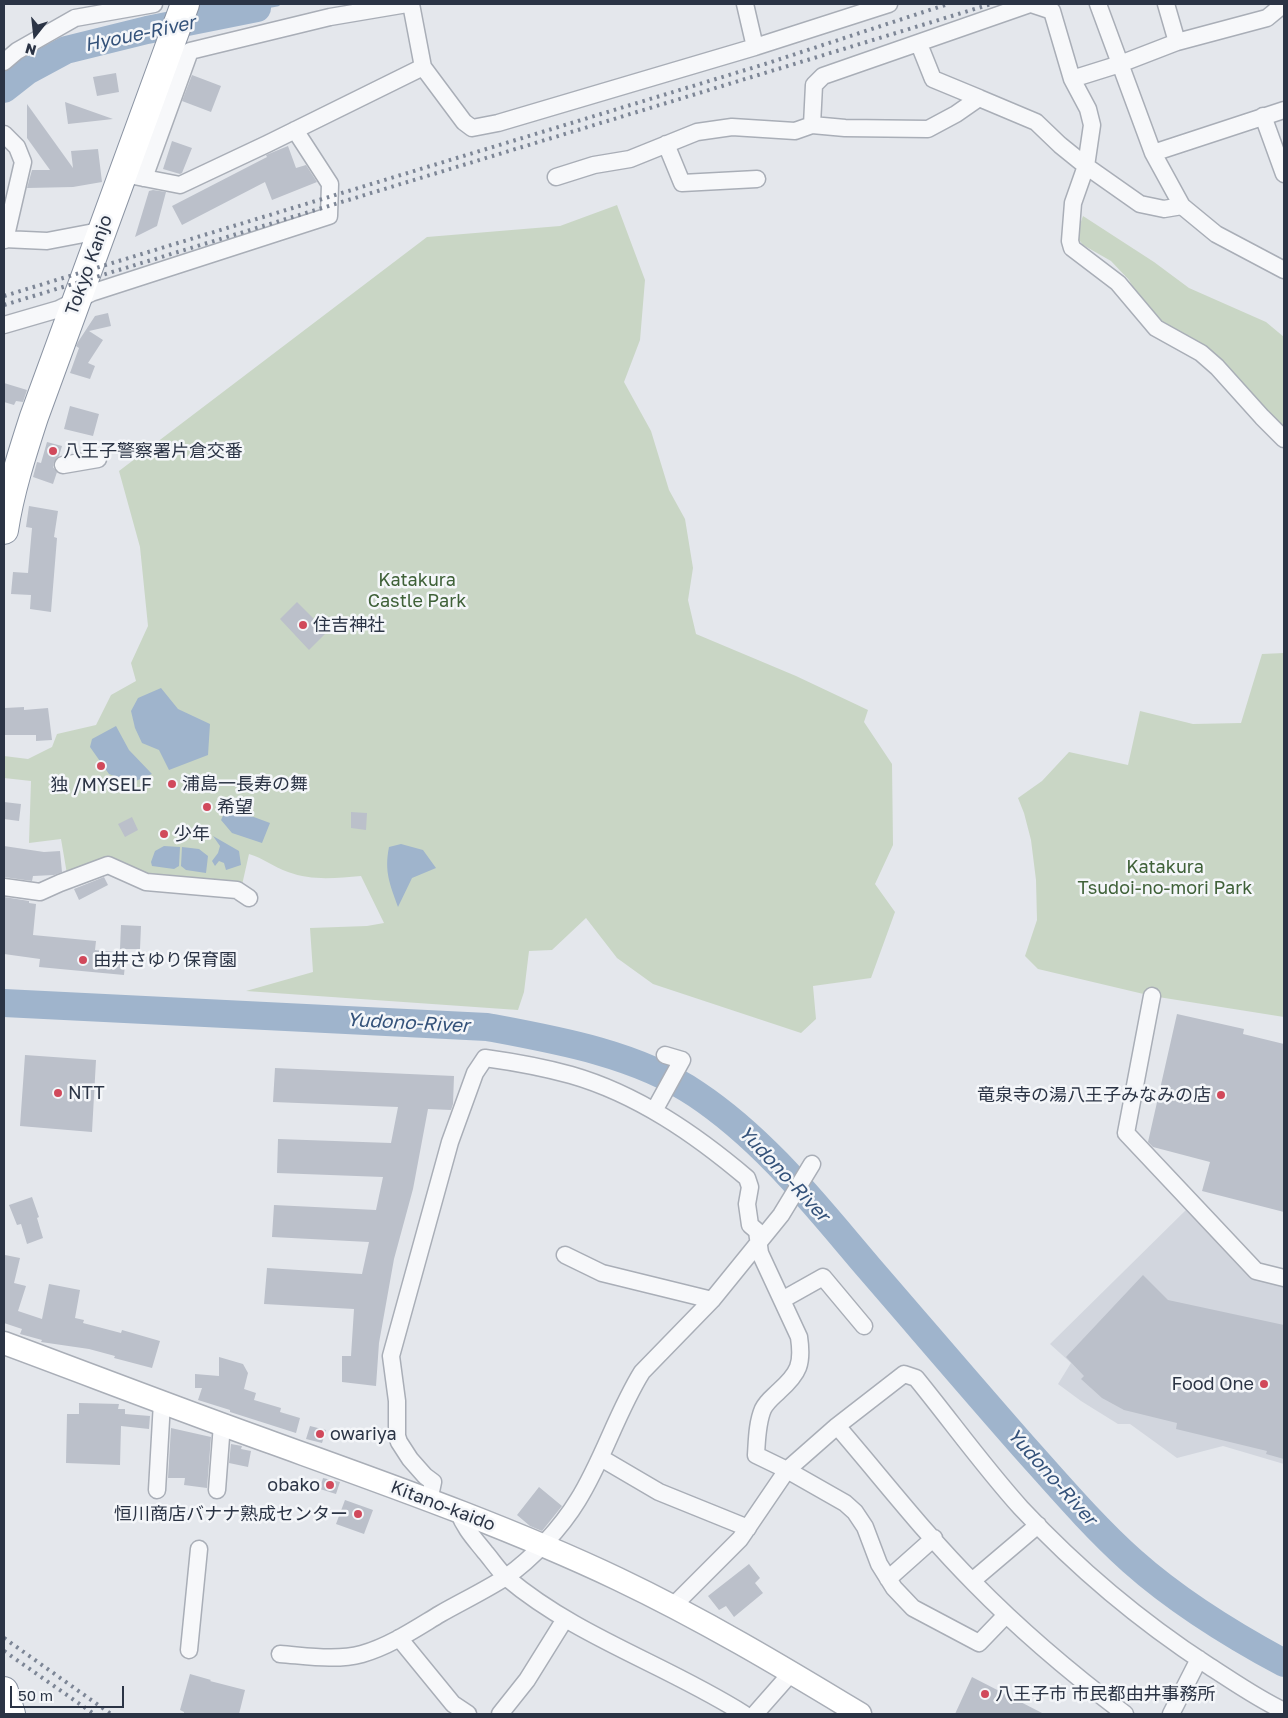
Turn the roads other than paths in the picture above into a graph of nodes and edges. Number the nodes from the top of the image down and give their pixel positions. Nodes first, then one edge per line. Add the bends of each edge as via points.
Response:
1 (154, 4) edge
2 (407, 4) edge
3 (411, 4) edge
4 (745, 4) edge
5 (889, 4) edge
6 (1030, 4) edge
7 (1098, 4) edge
8 (1166, 4) edge
9 (1284, 4) edge
10 (183, 7) edge
11 (1177, 42) junction
12 (919, 44) junction
13 (755, 47) junction
14 (4, 62) edge
15 (1120, 64) junction
16 (424, 67) junction
17 (1072, 79) junction
18 (978, 98) junction
19 (1284, 110) edge
20 (1264, 116) junction
21 (812, 125) junction
22 (295, 130) junction
23 (4, 134) edge
24 (666, 144) junction
25 (1153, 153) junction
26 (1086, 166) junction
27 (1284, 174) edge
28 (134, 175) junction
29 (556, 178) dead end
30 (757, 179) dead end
31 (1182, 206) junction
32 (100, 232) junction
33 (4, 239) edge
34 (1284, 270) edge
35 (76, 300) junction
36 (4, 325) edge
37 (1284, 439) edge
38 (98, 459) dead end
39 (63, 465) dead end
40 (4, 530) edge
41 (4, 887) edge
42 (249, 898) dead end
43 (1152, 996) dead end
44 (665, 1055) dead end
45 (655, 1109) junction
46 (811, 1165) dead end
47 (758, 1242) junction
48 (565, 1255) dead end
49 (1284, 1278) edge
50 (712, 1300) junction
51 (782, 1300) junction
52 (864, 1326) dead end
53 (4, 1343) edge
54 (162, 1402) junction
55 (222, 1424) junction
56 (837, 1426) junction
57 (601, 1458) junction
58 (787, 1470) junction
59 (157, 1490) dead end
60 (217, 1490) dead end
61 (430, 1501) junction
62 (458, 1511) junction
63 (1038, 1525) junction
64 (748, 1528) junction
65 (934, 1538) junction
66 (542, 1545) junction
67 (199, 1549) dead end
68 (506, 1577) junction
69 (888, 1578) junction
70 (972, 1581) junction
71 (673, 1606) junction
72 (1006, 1615) junction
73 (565, 1619) junction
74 (399, 1638) junction
75 (190, 1650) dead end
76 (280, 1654) dead end
77 (1199, 1659) junction
78 (792, 1672) junction
79 (4, 1691) edge
80 (1284, 1711) edge
81 (11, 1714) edge
82 (468, 1714) edge
83 (500, 1714) edge
84 (744, 1714) edge
85 (755, 1714) edge
86 (860, 1714) edge
87 (1125, 1714) edge
88 (1171, 1714) edge

1 - 14 street via 75,18 17,51
2 - 28 street via 330,17 190,51
3 - 16 street
4 - 13 street
5 - 13 street
6 - 12 street
6 - 17 street via 1052,11
7 - 15 street
8 - 11 street
9 - 11 street via 1267,18
10 - 28 highway, Tokyo Kanjo
11 - 15 street
12 - 18 street via 933,79
12 - 21 street via 823,76 814,84
13 - 16 street via 472,128 464,122
15 - 17 street
15 - 25 street
16 - 22 street
17 - 26 street via 1088,109 1092,125
18 - 21 street via 928,129
18 - 26 street via 1036,122
19 - 20 street
20 - 25 street
20 - 27 street
21 - 24 street via 795,131 732,127 697,132
22 - 28 street via 180,185
22 - 35 street via 330,184 329,216
23 - 33 street via 17,148 23,162
24 - 29 street via 630,159 594,165
24 - 30 street via 682,183
25 - 31 street
26 - 31 street via 1140,204 1164,209
26 - 37 street via 1073,203 1072,248 1118,283 1156,328 1201,353 1217,367
28 - 32 highway, Tokyo Kanjo
31 - 34 street via 1216,234
32 - 33 street via 47,242
32 - 35 highway, Tokyo Kanjo
35 - 36 street via 58,309
35 - 40 highway, Tokyo Kanjo via 19,462
38 - 39 street
41 - 42 street via 40,892 108,865 146,882 237,890
43 - 49 street via 1126,1134 1256,1271
44 - 45 street via 682,1060
45 - 47 street via 702,1141 747,1178 750,1187 748,1220 757,1231
45 - 61 street via 579,1078 523,1063 485,1058 475,1073 450,1142 391,1356 397,1401 397,1436 410,1459 433,1482
46 - 47 street via 782,1213
47 - 50 street
47 - 51 street
48 - 50 street via 602,1274
50 - 57 street via 642,1372
51 - 52 street via 823,1277
51 - 58 street via 799,1337 801,1359 791,1380 763,1409 756,1455
53 - 54 main road, Kitano-kaido
54 - 55 main road, Kitano-kaido
54 - 59 street
55 - 60 street
55 - 61 main road, Kitano-kaido
56 - 58 street
56 - 63 street via 904,1374 916,1378
56 - 65 street
57 - 64 street via 659,1492
57 - 66 street via 577,1502
58 - 64 street
58 - 69 street via 855,1512
61 - 62 main road, Kitano-kaido
62 - 66 main road, Kitano-kaido
62 - 68 street via 464,1526
63 - 70 street
63 - 77 street via 1094,1580 1150,1626
64 - 71 street
65 - 69 street
65 - 70 street
66 - 68 street
66 - 71 main road, Kitano-kaido
67 - 75 street
68 - 73 street
68 - 74 street
69 - 72 street via 913,1608 979,1643
70 - 72 street
71 - 78 main road, Kitano-kaido
72 - 87 street via 1084,1684
73 - 83 street via 527,1680
73 - 84 street
74 - 76 street via 363,1654 337,1658
74 - 82 street via 453,1704
77 - 80 street
77 - 88 street
78 - 85 street
78 - 86 main road, Kitano-kaido
79 - 81 highway

